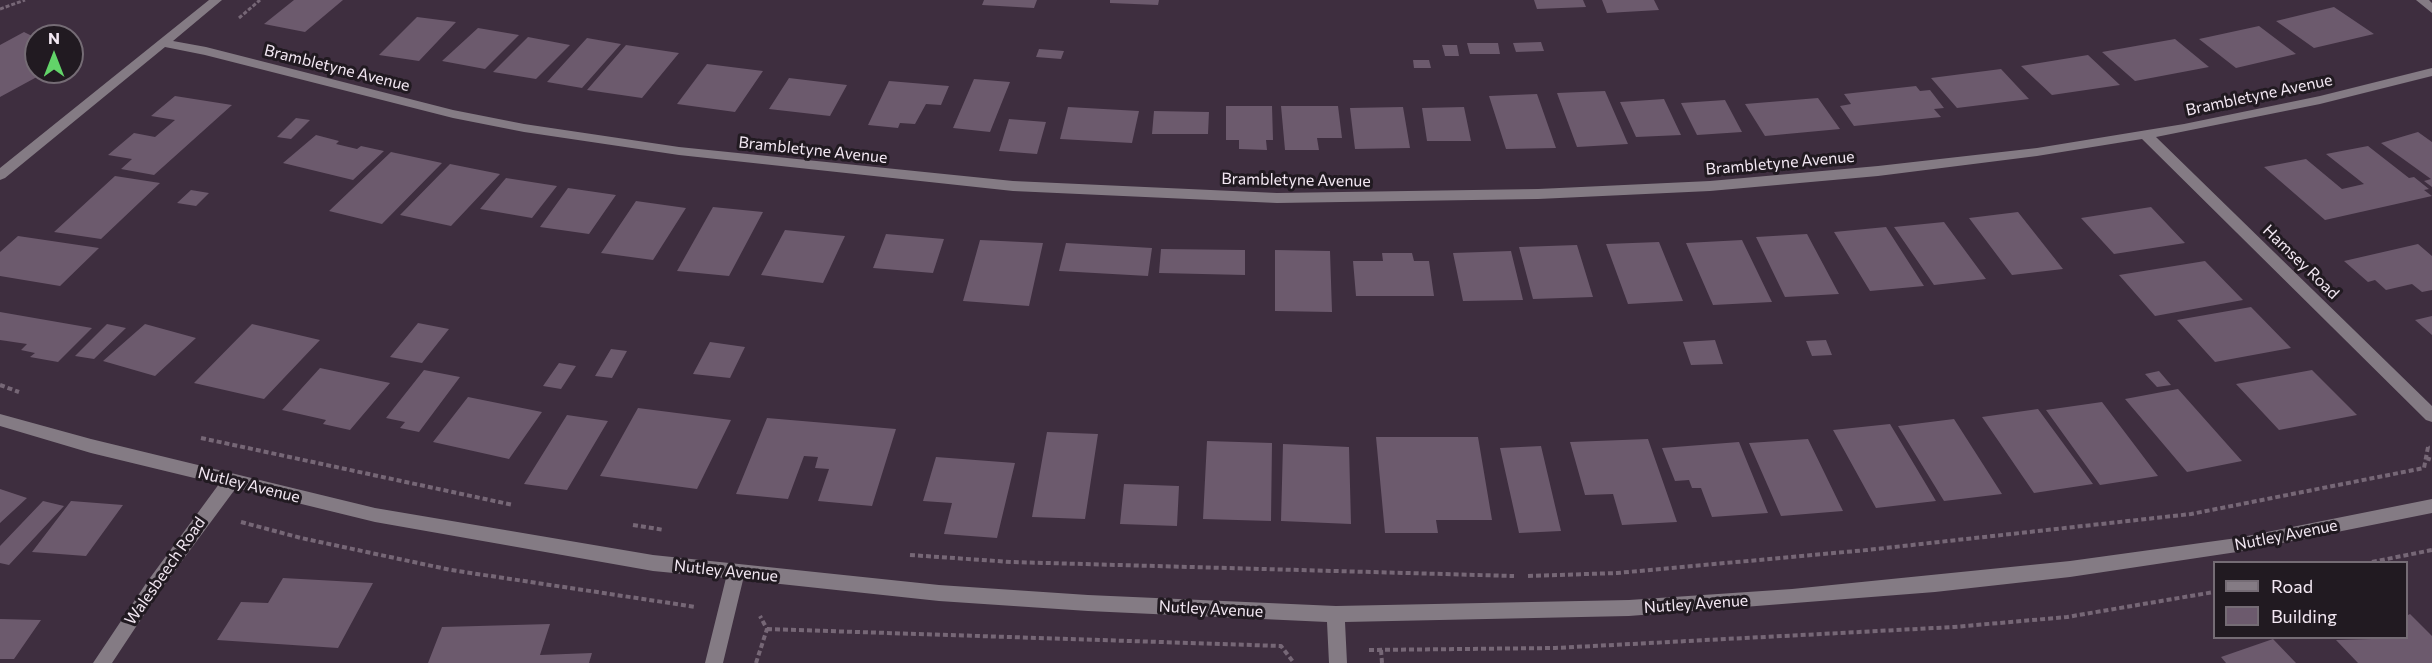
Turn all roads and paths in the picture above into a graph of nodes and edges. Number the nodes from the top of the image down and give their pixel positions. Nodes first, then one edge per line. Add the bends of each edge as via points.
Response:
1 (25, 0) edge
2 (216, 0) edge
3 (260, 0) edge
4 (2422, 0) edge
5 (0, 9) edge
6 (2432, 9) edge
7 (237, 19) dead end
8 (164, 43) junction
9 (2432, 72) edge
10 (2146, 135) junction
11 (0, 175) edge
12 (0, 385) edge
13 (29, 395) dead end
14 (2432, 416) edge
15 (0, 420) edge
16 (200, 438) dead end
17 (2420, 439) dead end
18 (2426, 458) junction
19 (2432, 460) edge
20 (232, 481) junction
21 (521, 506) dead end
22 (2432, 506) edge
23 (632, 525) dead end
24 (666, 530) dead end
25 (2432, 550) edge
26 (909, 555) dead end
27 (2377, 561) edge
28 (737, 573) junction
29 (1515, 576) dead end
30 (1527, 576) dead end
31 (2213, 592) edge
32 (1336, 614) junction
33 (1281, 646) junction
34 (1381, 650) junction
35 (1337, 656) edge
36 (102, 663) edge
37 (714, 663) edge
38 (756, 663) edge
39 (1294, 663) edge
40 (1382, 663) edge

1 - 5 path
2 - 8 street
3 - 7 path
4 - 6 street
8 - 10 street, Brambletyne Avenue via 382,98 557,133 843,170 1013,186 1179,194 1377,198 1710,186 1947,164
8 - 11 street
9 - 10 street, Brambletyne Avenue
10 - 14 street, Hamsey Road
12 - 13 path
15 - 20 street, Nutley Avenue
16 - 21 path
17 - 18 path via 2428,447
18 - 19 path
18 - 30 path via 2424,468 2191,514 1867,550 1617,573
20 - 28 street, Nutley Avenue via 477,535
20 - 36 street, Walesbeech Road via 153,586
22 - 32 street, Nutley Avenue via 2228,547 1935,584 1629,608
23 - 24 path
25 - 27 path
26 - 29 path via 1011,562
28 - 32 street, Nutley Avenue via 1003,598
28 - 37 street
31 - 34 path via 2067,617 1954,627 1579,648
32 - 35 street
33 - 35 path
33 - 38 path via 766,629
33 - 39 path
34 - 35 path
34 - 40 path

